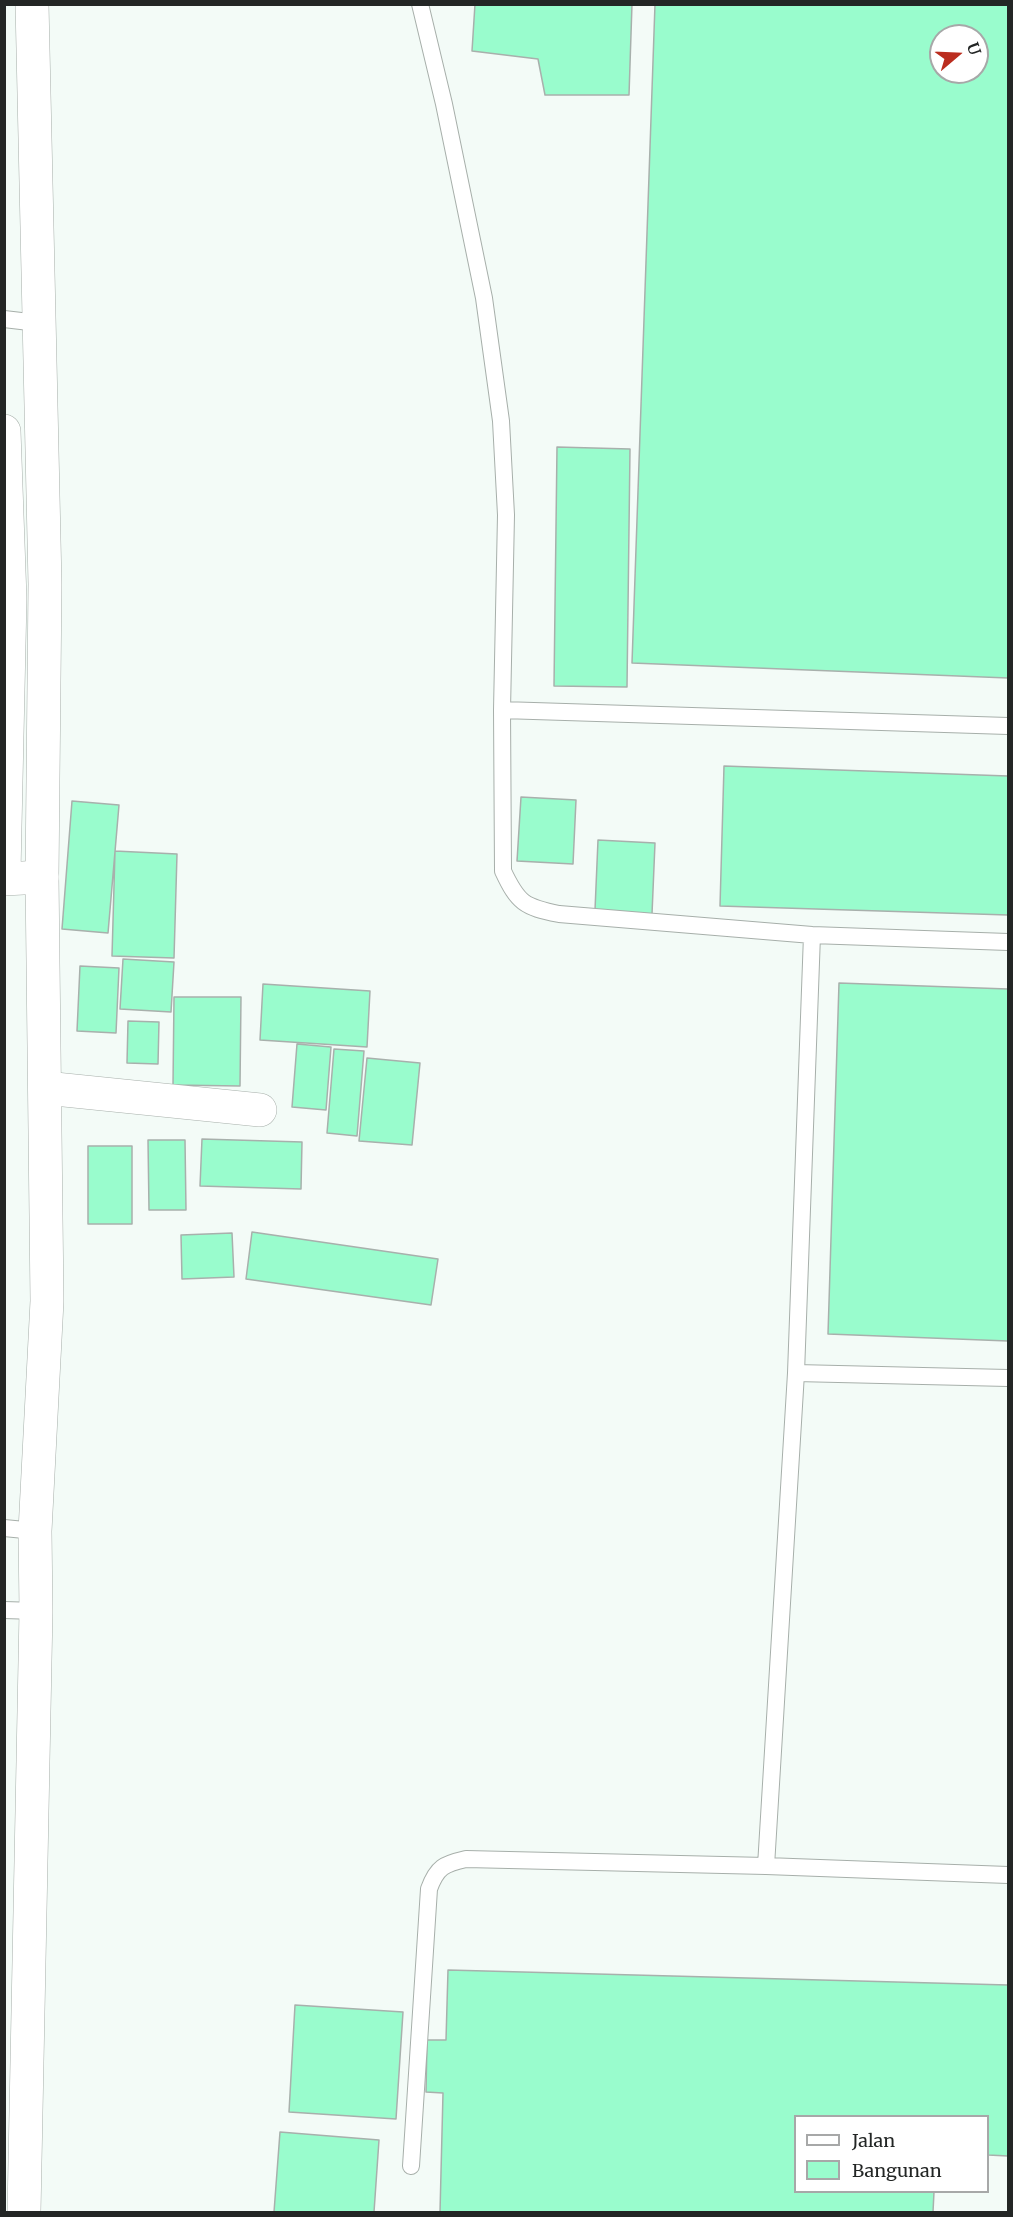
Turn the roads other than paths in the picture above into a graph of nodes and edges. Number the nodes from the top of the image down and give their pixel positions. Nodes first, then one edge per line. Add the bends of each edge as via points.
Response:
1 (32, 4) edge
2 (420, 4) edge
3 (4, 319) edge
4 (38, 323) junction
5 (4, 431) edge
6 (502, 710) junction
7 (1008, 726) edge
8 (4, 872) edge
9 (42, 877) junction
10 (4, 879) edge
11 (812, 935) junction
12 (1008, 942) edge
13 (45, 1088) junction
14 (260, 1110) dead end
15 (796, 1373) junction
16 (1008, 1378) edge
17 (20, 1530) edge
18 (20, 1611) edge
19 (766, 1866) junction
20 (1008, 1875) edge
21 (411, 2166) dead end
22 (24, 2212) edge

1 - 4 street
2 - 6 lane via 484,298 501,422 506,515
3 - 4 lane
4 - 9 street via 45,584
5 - 8 street via 10,600
6 - 7 lane
6 - 11 lane via 503,872 513,894 534,909 559,914
9 - 10 street
9 - 13 street
11 - 12 lane
11 - 15 lane
13 - 14 street
13 - 17 street via 47,1301
15 - 16 lane
15 - 19 lane
17 - 18 street
18 - 22 street
19 - 20 lane
19 - 21 lane via 466,1859 447,1863 434,1874 429,1890

